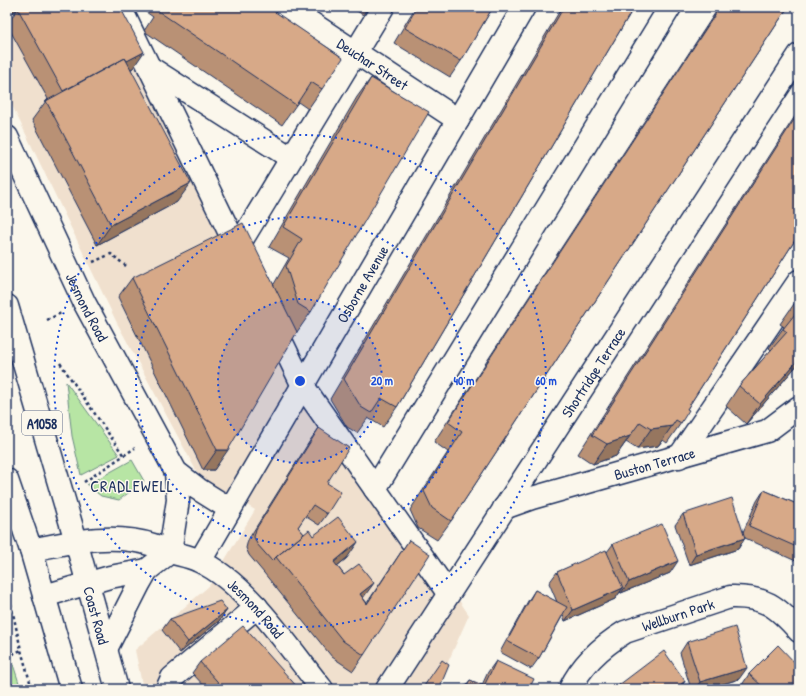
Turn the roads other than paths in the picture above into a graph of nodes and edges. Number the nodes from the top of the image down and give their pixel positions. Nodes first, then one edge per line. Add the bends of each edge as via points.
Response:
1 (120, 7) edge
2 (287, 7) edge
3 (383, 7) edge
4 (524, 7) edge
5 (670, 7) edge
6 (355, 52) junction
7 (799, 55) edge
8 (149, 66) junction
9 (458, 120) junction
10 (7, 137) edge
11 (291, 158) junction
12 (237, 248) junction
13 (250, 276) edge
14 (799, 281) edge
15 (263, 303) edge
16 (7, 306) edge
17 (303, 386) junction
18 (799, 407) edge
19 (679, 457) junction
20 (176, 472) junction
21 (7, 480) edge
22 (375, 489) junction
23 (504, 508) junction
24 (230, 509) junction
25 (76, 541) junction
26 (31, 550) junction
27 (170, 552) junction
28 (200, 561) junction
29 (147, 570) junction
30 (88, 584) junction
31 (448, 593) junction
32 (44, 596) junction
33 (257, 608) junction
34 (799, 631) edge
35 (107, 647) junction
36 (71, 689) edge
37 (118, 689) edge
38 (167, 689) edge
39 (322, 689) edge
40 (387, 689) edge
41 (570, 689) edge

1 - 8 main road
2 - 6 main road, Deuchar Street
3 - 6 main road
4 - 9 main road, Osborne Avenue
5 - 22 main road
6 - 9 main road, Deuchar Street
6 - 11 main road
7 - 23 main road, Shortridge Terrace
8 - 11 main road
8 - 12 main road
9 - 17 main road, Osborne Avenue
10 - 20 main road, Jesmond Road via 84,302
11 - 12 main road
12 - 13 main road
14 - 19 main road
15 - 17 main road
16 - 25 main road, A1058
17 - 22 main road
17 - 24 main road, Osborne Avenue
18 - 19 main road, Buston Terrace via 767,431
19 - 23 main road, Buston Terrace
20 - 24 main road, Jesmond Road
20 - 27 main road, Jesmond Road via 178,500
21 - 26 main road
22 - 31 main road
23 - 31 main road, Shortridge Terrace
24 - 28 main road, Osborne Avenue
25 - 26 main road, Jesmond Road
25 - 27 main road, Jesmond Road via 113,538 153,545
25 - 30 main road, Coast Road / A1058
26 - 32 main road
27 - 28 main road, Jesmond Road
27 - 29 main road
28 - 33 main road, Jesmond Road via 234,585
29 - 30 main road
29 - 35 main road
30 - 32 main road
30 - 35 main road, Coast Road / A1058
31 - 40 main road, Shortridge Terrace
32 - 36 main road
33 - 38 main road via 172,678
33 - 39 main road, Jesmond Road
34 - 41 main road, Wellburn Park via 774,606 761,600 730,597 611,640 582,668
35 - 37 main road, Coast Road / A1058

